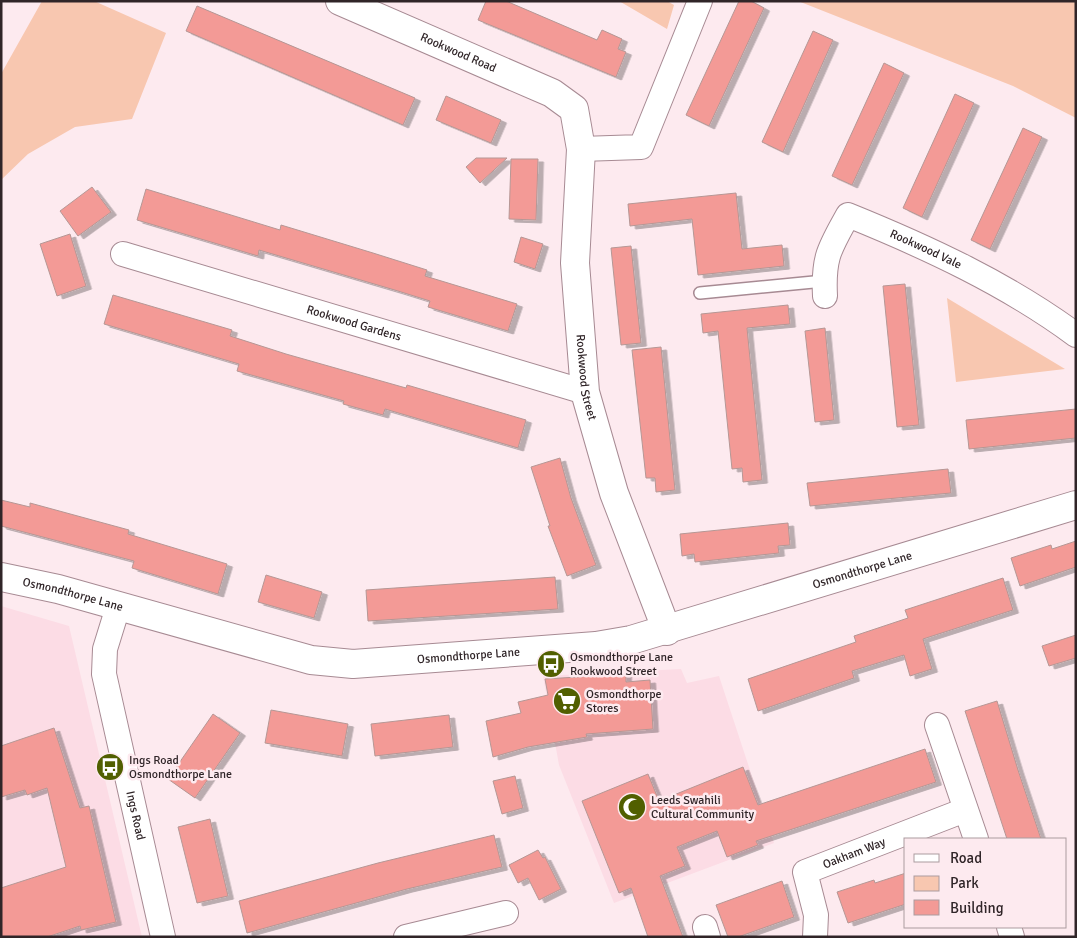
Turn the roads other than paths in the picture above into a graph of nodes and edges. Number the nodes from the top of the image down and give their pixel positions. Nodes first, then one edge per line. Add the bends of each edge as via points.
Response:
1 (340, 1) edge
2 (698, 2) edge
3 (574, 109) joint
4 (581, 149) junction
5 (123, 254) dead end
6 (825, 288) joint
7 (700, 293) dead end
8 (1076, 335) edge
9 (585, 392) junction
10 (1076, 505) edge
11 (1, 577) edge
12 (118, 607) junction
13 (667, 631) junction
14 (937, 725) dead end
15 (965, 810) junction
16 (976, 838) edge
17 (506, 913) dead end
18 (159, 936) edge
19 (406, 937) edge
20 (815, 937) edge

1 - 3 street, Rookwood Road via 552,93
2 - 4 street via 641,147
3 - 4 street, Rookwood Street
4 - 9 street, Rookwood Street via 575,263
5 - 9 street, Rookwood Gardens
6 - 7 lane
6 - 8 street, Rookwood Vale via 827,253 848,215 1009,291
9 - 13 street, Rookwood Street via 614,493
10 - 13 street, Osmondthorpe Lane
11 - 12 street, Osmondthorpe Lane via 58,589
12 - 13 street, Osmondthorpe Lane via 311,660 354,664 596,646
12 - 18 street, Ings Road via 104,649 104,674
14 - 15 street
15 - 16 street
15 - 20 street, Oakham Way via 805,872 816,915
17 - 19 street

